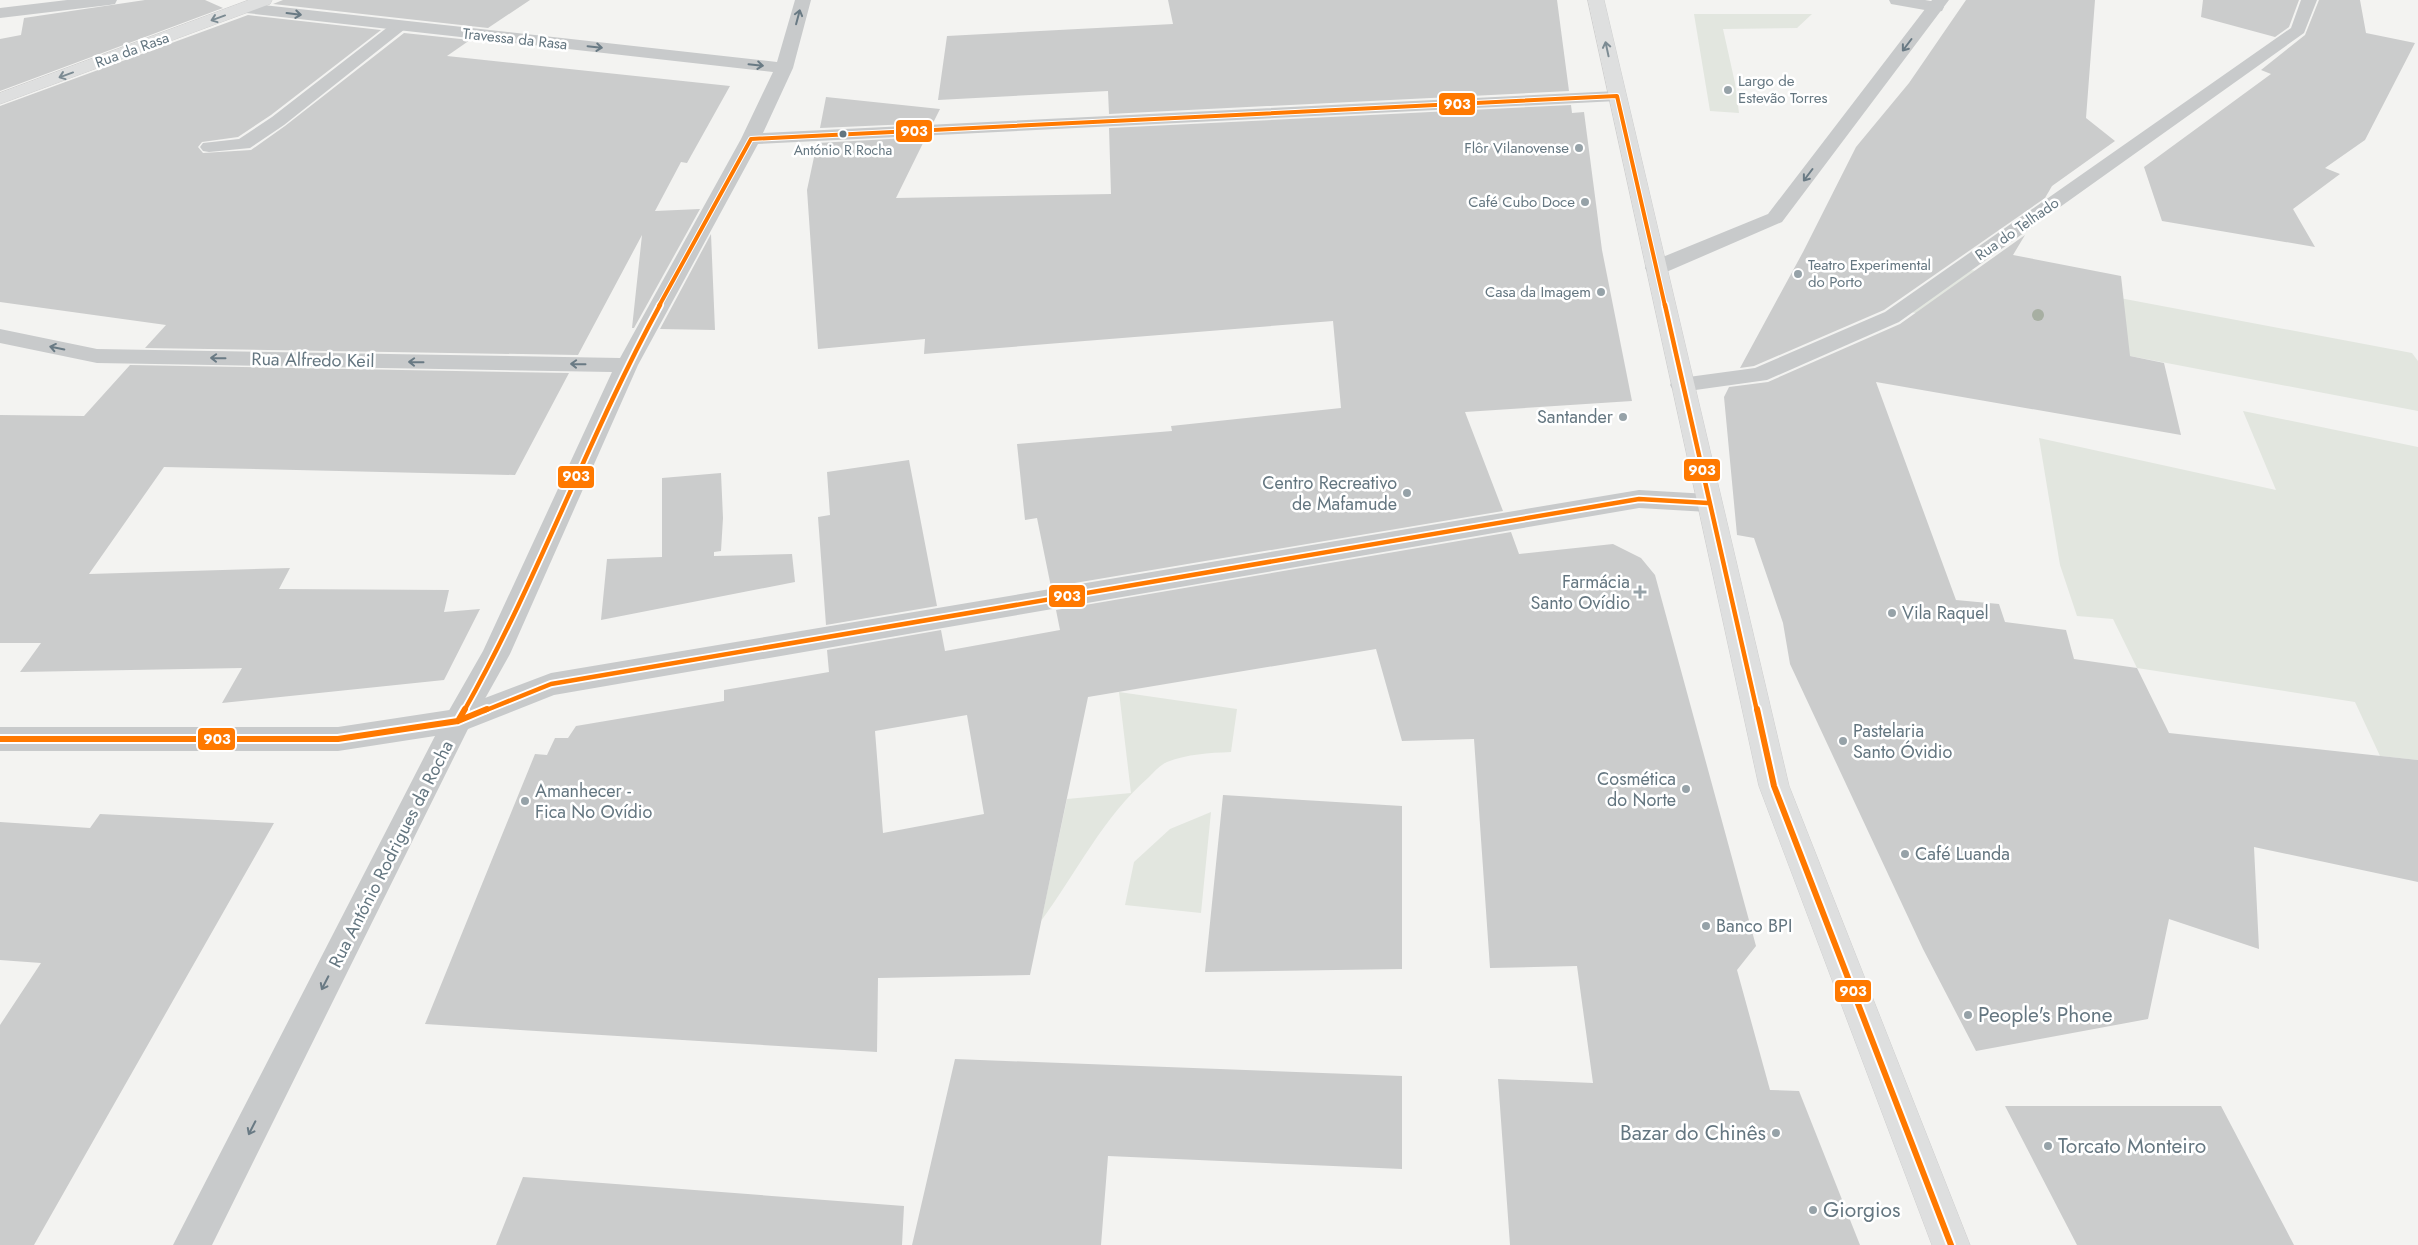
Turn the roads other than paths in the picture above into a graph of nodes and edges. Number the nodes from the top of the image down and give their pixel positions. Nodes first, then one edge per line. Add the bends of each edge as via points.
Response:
1 (109, 0) edge
2 (264, 0) edge
3 (802, 0) edge
4 (1596, 0) edge
5 (1897, 0) edge
6 (2309, 0) edge
7 (1939, 3) edge
8 (246, 8) junction
9 (0, 13) edge
10 (400, 26) junction
11 (784, 68) junction
12 (1617, 96) junction
13 (0, 99) edge
14 (751, 139) junction
15 (210, 147) dead end
16 (1656, 268) junction
17 (0, 336) edge
18 (627, 365) junction
19 (1681, 385) junction
20 (1708, 503) junction
21 (458, 721) junction
22 (0, 739) edge
23 (192, 1245) edge
24 (1951, 1245) edge

1 - 9 street
2 - 8 main road, Rua da Rasa
11 -> 3 street, Rua António Rodrigues da Rocha
12 -> 4 main road
5 - 7 street
6 - 19 lane, Rua do Telhado via 2298,30 1892,317 1759,375
7 -> 16 street via 1775,218
8 -> 10 street, Travessa da Rasa
8 -> 13 main road, Rua da Rasa
10 -> 11 street, Travessa da Rasa
10 - 15 lane via 244,144
11 - 14 street, Rua António Rodrigues da Rocha
12 - 14 street
12 - 16 main road
14 - 18 street, Rua António Rodrigues da Rocha
16 - 19 main road
18 -> 17 street, Rua Alfredo Keil via 97,356
18 - 21 street, Rua António Rodrigues da Rocha via 496,654
19 - 20 main road
20 - 21 street via 1639,499 551,684
20 - 24 main road via 1774,786
21 - 22 street via 338,738
21 -> 23 street, Rua António Rodrigues da Rocha

